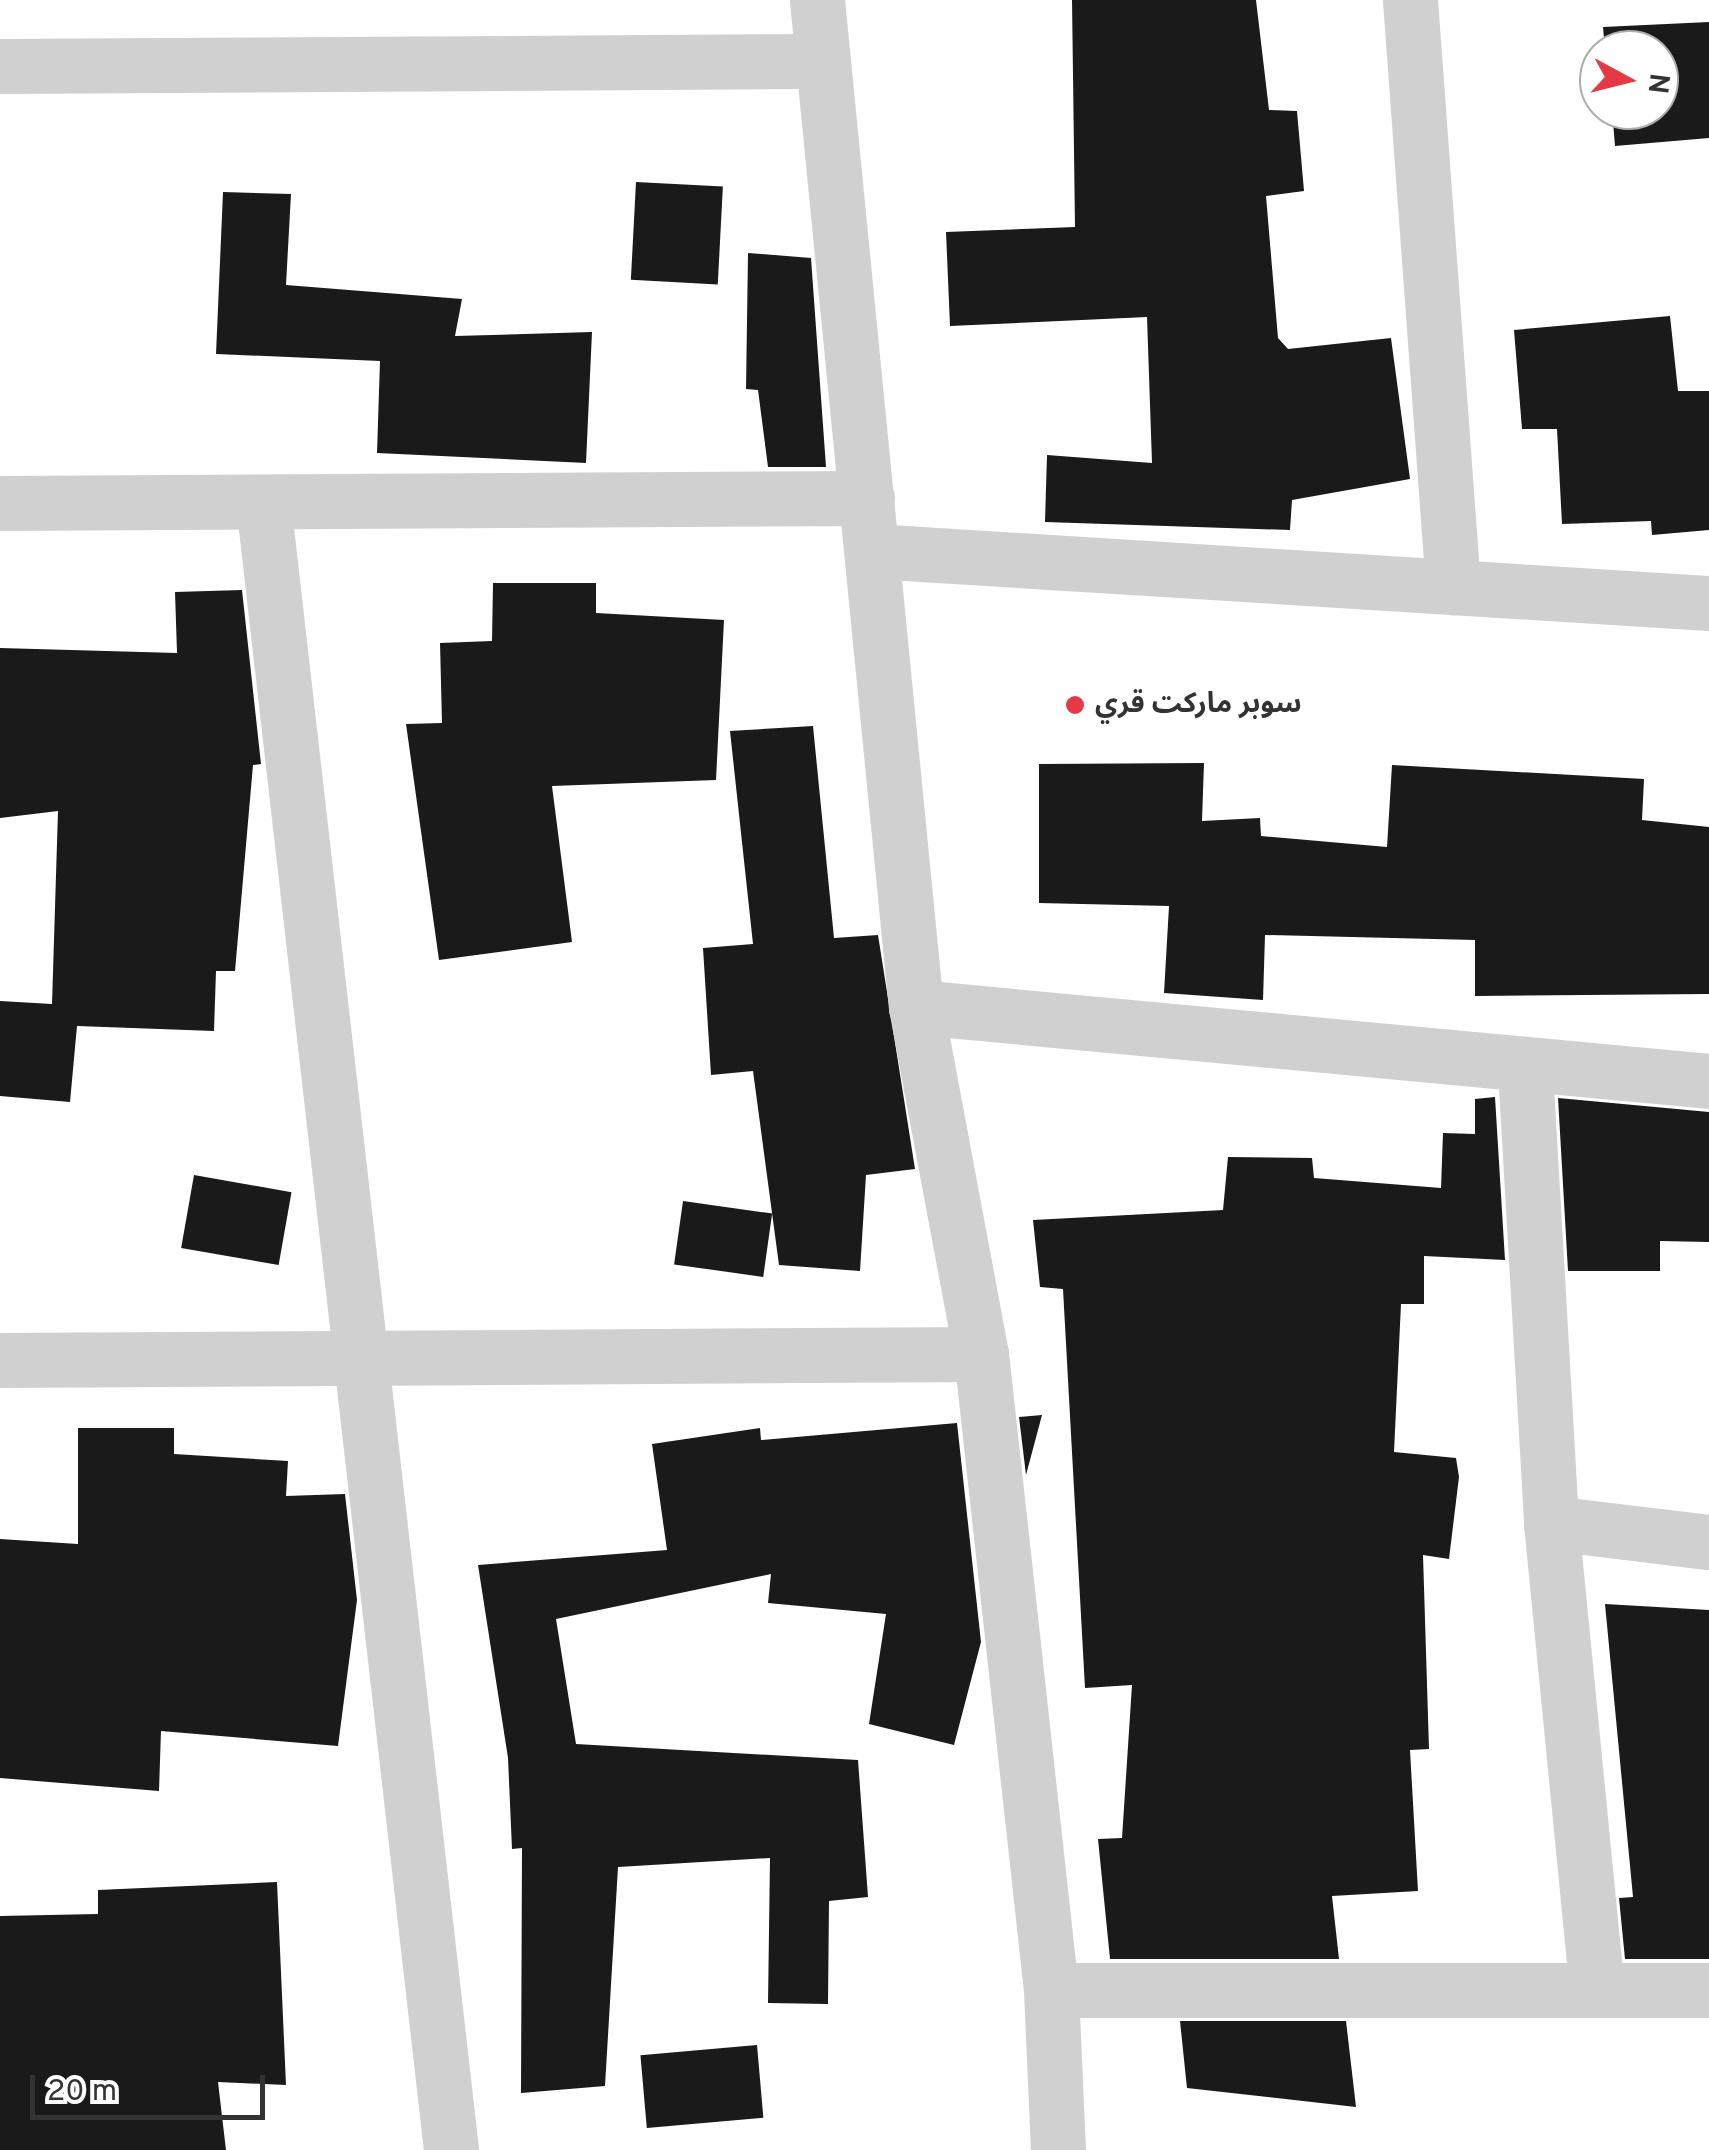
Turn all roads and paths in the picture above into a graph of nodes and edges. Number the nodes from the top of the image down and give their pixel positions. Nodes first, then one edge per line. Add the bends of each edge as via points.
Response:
1 (817, 0) edge
2 (1410, 0) edge
3 (823, 61) junction
4 (0, 66) edge
5 (263, 502) junction
6 (0, 503) edge
7 (870, 525) junction
8 (1454, 587) junction
9 (1709, 603) edge
10 (916, 1007) junction
11 (1525, 1069) junction
12 (1709, 1080) edge
13 (981, 1354) junction
14 (0, 1360) edge
15 (366, 1361) junction
16 (1550, 1523) junction
17 (1709, 1542) edge
18 (1596, 1986) junction
19 (1051, 1990) junction
20 (1709, 1990) edge
21 (451, 2150) edge
22 (1058, 2150) edge

1 - 3 street
2 - 8 street
3 - 4 street
3 - 7 street
5 - 6 street
5 - 7 street
5 - 15 street
7 - 8 street
7 - 10 street
8 - 9 street
10 - 11 street
10 - 13 street
11 - 12 street
11 - 16 street
13 - 15 street
13 - 19 street
14 - 15 street
15 - 21 street
16 - 17 street
16 - 18 street
18 - 19 street
18 - 20 street
19 - 22 street

